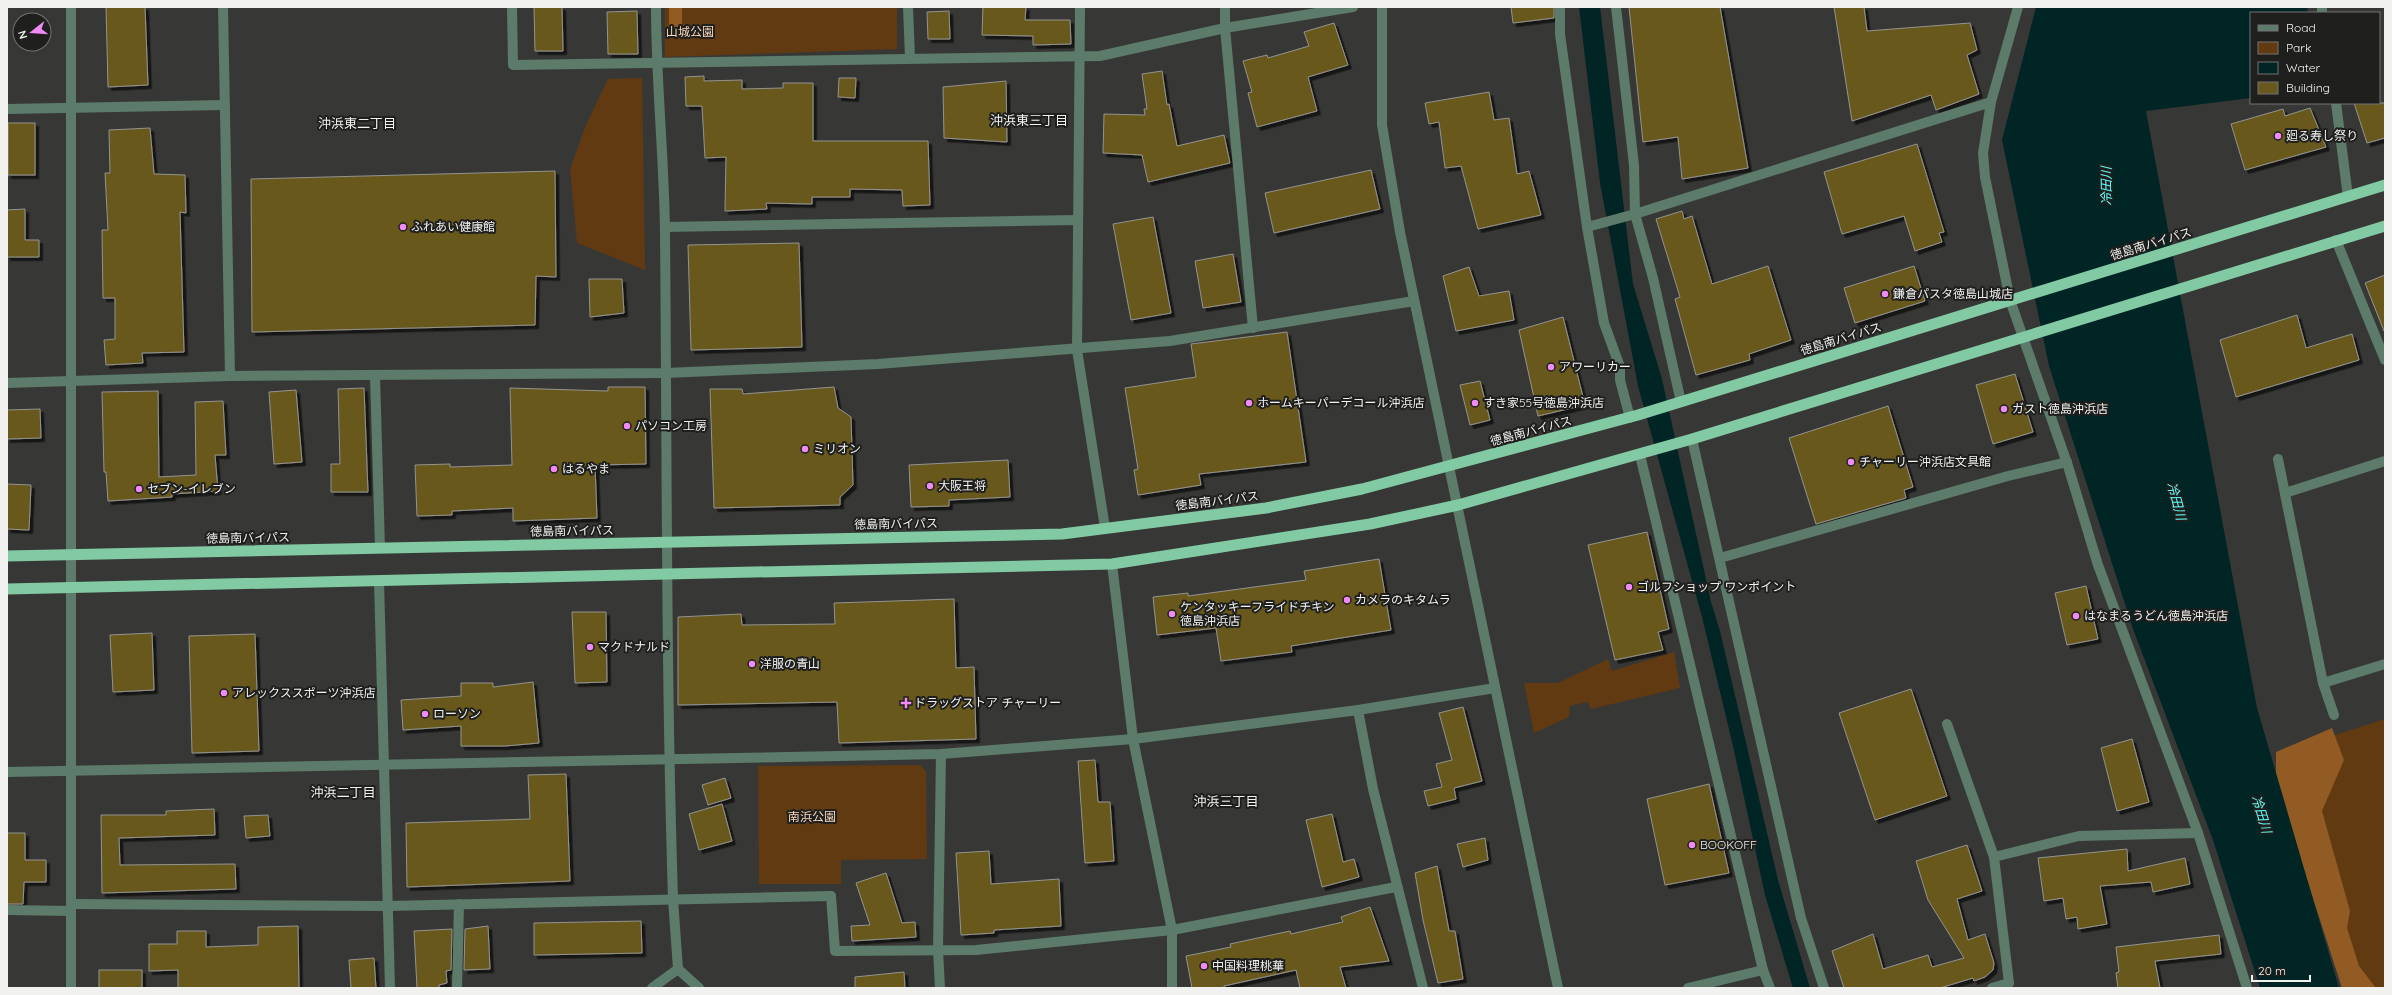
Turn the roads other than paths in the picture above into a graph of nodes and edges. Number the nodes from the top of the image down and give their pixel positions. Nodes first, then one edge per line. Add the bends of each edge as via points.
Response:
1 (71, 7) edge
2 (224, 7) edge
3 (512, 7) edge
4 (656, 7) edge
5 (908, 7) edge
6 (1080, 7) edge
7 (1225, 7) edge
8 (1353, 7) edge
9 (1382, 7) edge
10 (1560, 7) edge
11 (1616, 7) edge
12 (2018, 7) edge
13 (1225, 28) junction
14 (910, 58) junction
15 (1080, 58) junction
16 (656, 64) junction
17 (1991, 102) junction
18 (2336, 104) edge
19 (225, 105) junction
20 (7, 109) edge
21 (71, 110) junction
22 (2385, 185) edge
23 (2348, 197) junction
24 (1635, 214) junction
25 (1078, 220) junction
26 (2385, 226) edge
27 (665, 227) junction
28 (1587, 227) junction
29 (2336, 240) junction
30 (2010, 300) junction
31 (1414, 301) junction
32 (1253, 328) junction
33 (2022, 337) junction
34 (1077, 350) junction
35 (2385, 360) edge
36 (666, 373) junction
37 (375, 375) junction
38 (230, 376) junction
39 (7, 383) edge
40 (70, 383) junction
41 (1676, 404) junction
42 (1634, 417) junction
43 (1692, 439) junction
44 (1644, 453) junction
45 (2278, 458) dead end
46 (2385, 461) edge
47 (2067, 462) junction
48 (1448, 467) junction
49 (2285, 493) junction
50 (1458, 505) junction
51 (1105, 528) junction
52 (667, 542) junction
53 (380, 548) junction
54 (71, 555) junction
55 (7, 556) edge
56 (1720, 558) junction
57 (1112, 564) junction
58 (667, 575) junction
59 (380, 582) junction
60 (71, 588) junction
61 (7, 589) edge
62 (2385, 664) edge
63 (2323, 684) junction
64 (1496, 688) junction
65 (1358, 710) junction
66 (2334, 715) dead end
67 (1947, 724) dead end
68 (1133, 739) junction
69 (941, 754) junction
70 (668, 761) junction
71 (385, 763) junction
72 (71, 771) junction
73 (7, 772) edge
74 (2198, 833) junction
75 (1994, 857) junction
76 (1396, 887) junction
77 (673, 899) junction
78 (459, 904) junction
79 (389, 906) junction
80 (71, 907) junction
81 (7, 910) edge
82 (1172, 930) junction
83 (938, 950) junction
84 (678, 969) junction
85 (1763, 970) junction
86 (71, 988) edge
87 (390, 988) edge
88 (457, 988) edge
89 (652, 988) edge
90 (699, 988) edge
91 (940, 988) edge
92 (1172, 988) edge
93 (1423, 988) edge
94 (1558, 988) edge
95 (1688, 988) edge
96 (1770, 988) edge
97 (1824, 988) edge
98 (1992, 988) edge
99 (2247, 988) edge

1 - 21 street
2 - 19 street
3 - 16 street via 513,64
4 - 16 street
5 - 14 street
6 - 15 street
7 - 13 street
8 - 13 street
9 - 31 street via 1382,125
10 - 28 street via 1560,34
11 - 24 street via 1634,165
12 - 17 street
13 - 15 street via 1100,56
13 - 32 street
14 - 15 street
14 - 16 street
15 - 25 street
16 - 27 street
17 - 24 street
17 - 30 street via 1983,153 1985,177
18 - 23 street
19 - 21 street
19 - 38 street
20 - 21 street
21 - 40 street
22 - 23 highway, 徳島南バイパス
23 - 30 highway, 徳島南バイパス
24 - 28 street
24 - 41 street via 1653,278
25 - 27 street
25 - 34 street
26 - 29 highway
27 - 36 street
28 - 42 street via 1604,323 1620,367 1620,380
29 - 33 highway
29 - 35 street
30 - 33 street
30 - 41 highway, 徳島南バイパス
31 - 32 street
31 - 48 street
32 - 34 street via 1170,341
33 - 43 highway
33 - 47 street
34 - 36 street via 878,364
34 - 51 street
36 - 37 street
36 - 52 street
37 - 38 street
37 - 53 street
38 - 40 street
39 - 40 street
40 - 54 street
41 - 42 highway, 徳島南バイパス
42 - 48 highway, 徳島南バイパス
43 - 44 highway
43 - 56 street
44 - 50 highway
44 - 85 street
45 - 49 street
46 - 49 street
47 - 56 street via 2008,476
47 - 74 street via 2098,565
48 - 50 street
48 - 51 highway, 徳島南バイパス via 1362,489 1266,508
49 - 63 street
50 - 57 highway via 1370,524
50 - 64 street
51 - 52 highway, 徳島南バイパス via 1062,534
52 - 53 highway, 徳島南バイパス
52 - 58 street
53 - 54 highway, 徳島南バイパス
54 - 55 highway, 徳島南バイパス
54 - 60 street
56 - 97 street via 1801,918
57 - 58 highway
57 - 68 street
58 - 59 highway
58 - 70 street
59 - 60 highway
59 - 71 street
60 - 61 highway
60 - 72 street
62 - 63 street
63 - 66 street
64 - 65 street
64 - 94 street
65 - 68 street
65 - 76 street
67 - 75 street
68 - 69 street
68 - 82 street
69 - 70 street
69 - 83 street
70 - 71 street
70 - 77 street
71 - 72 street
71 - 79 street
72 - 73 street
72 - 80 street
74 - 75 street via 2079,836
74 - 99 street
75 - 98 street via 2009,983
76 - 82 street
76 - 93 street
77 - 78 street
77 - 83 street via 831,896 834,951
77 - 84 street
78 - 79 street
78 - 88 street
79 - 80 street
79 - 87 street
80 - 81 street
80 - 86 street
82 - 83 street via 976,950
82 - 92 street
83 - 91 street
84 - 89 street
84 - 90 street
85 - 95 street
85 - 96 street

